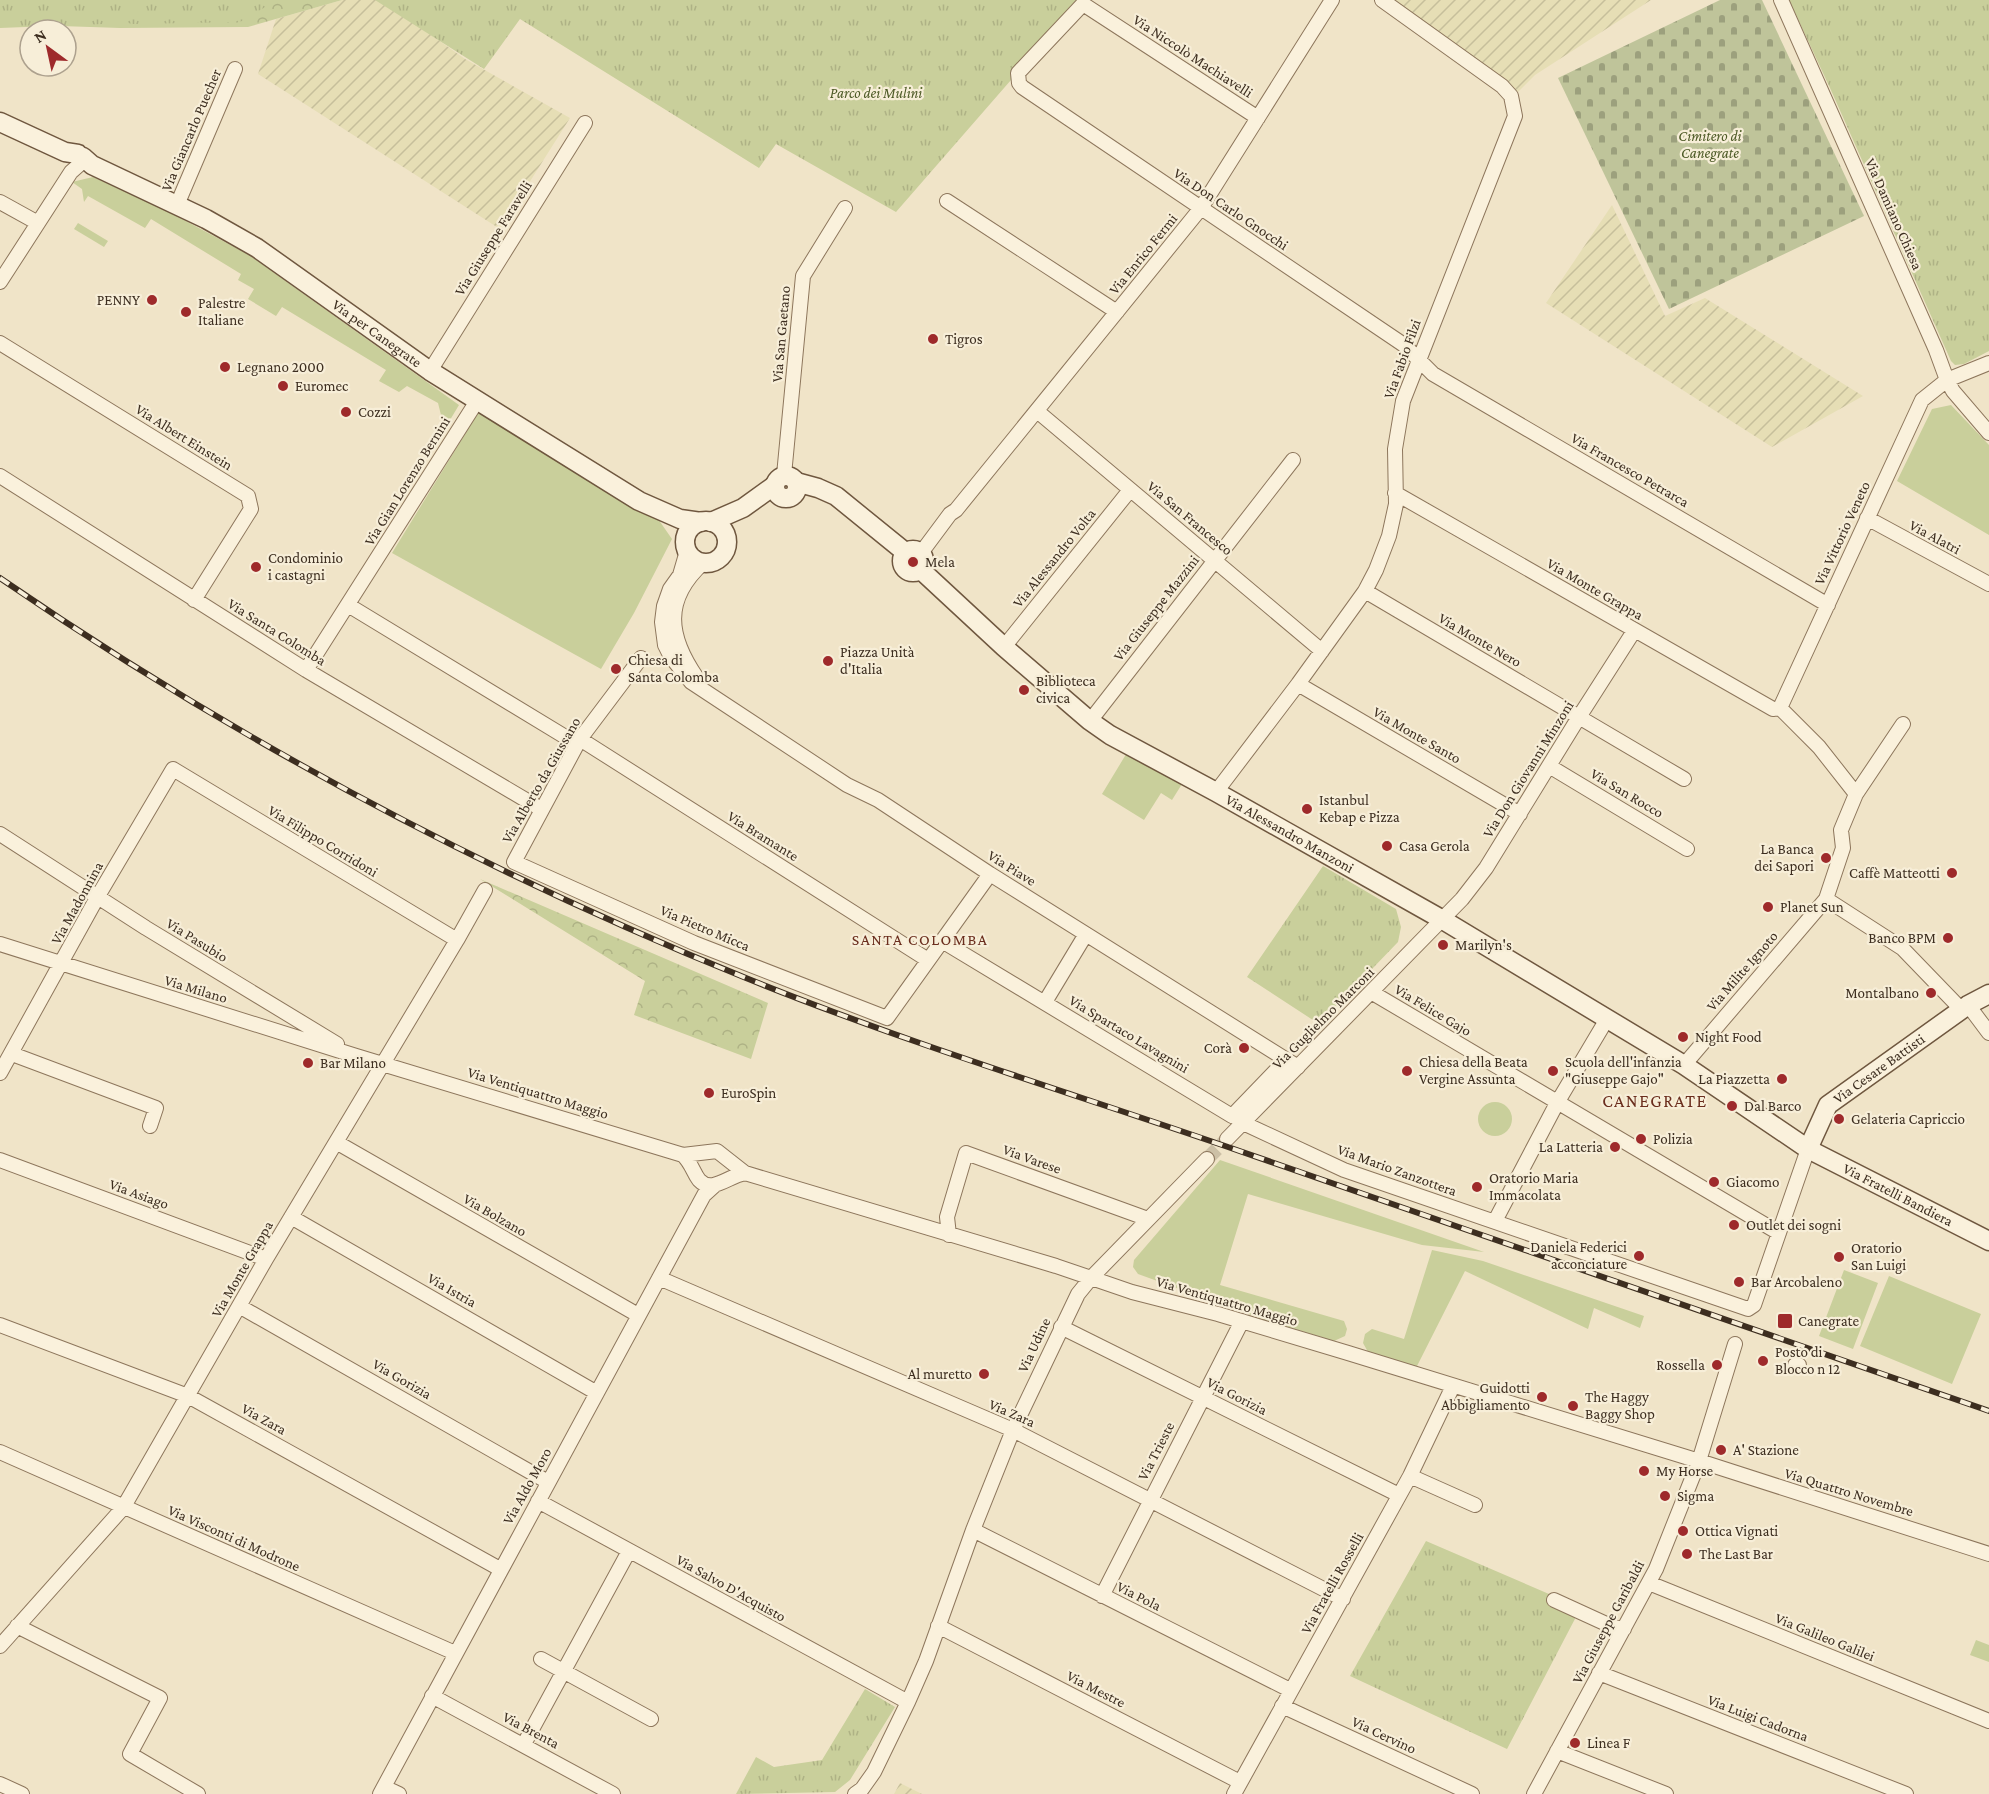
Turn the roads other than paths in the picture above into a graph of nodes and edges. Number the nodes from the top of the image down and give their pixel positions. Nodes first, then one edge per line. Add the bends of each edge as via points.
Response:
1 (1332, 0) edge
2 (1382, 0) edge
3 (1781, 0) edge
4 (235, 69) dead end
5 (1022, 87) joint
6 (1258, 118) junction
7 (0, 122) edge
8 (585, 123) dead end
9 (78, 161) junction
10 (947, 201) dead end
11 (0, 202) edge
12 (177, 205) junction
13 (845, 208) dead end
14 (1201, 209) junction
15 (38, 223) junction
16 (0, 282) edge
17 (1117, 312) junction
18 (0, 343) edge
19 (1419, 360) junction
20 (1989, 363) edge
21 (429, 371) junction
22 (1947, 380) junction
23 (477, 401) junction
24 (1037, 411) junction
25 (1989, 433) edge
26 (1293, 460) dead end
27 (0, 476) edge
28 (785, 486) junction
29 (1130, 490) junction
30 (1395, 493) junction
31 (743, 508) junction
32 (657, 510) junction
33 (1867, 518) junction
34 (706, 522) junction
35 (726, 537) junction
36 (686, 547) junction
37 (916, 558) junction
38 (1215, 561) junction
39 (703, 563) junction
40 (1989, 584) edge
41 (1365, 591) junction
42 (194, 600) junction
43 (348, 605) junction
44 (1828, 605) junction
45 (1634, 631) junction
46 (670, 638) junction
47 (1004, 647) junction
48 (1322, 651) junction
49 (640, 658) dead end
50 (306, 670) junction
51 (1298, 684) junction
52 (1780, 708) junction
53 (1579, 717) junction
54 (1090, 721) junction
55 (1903, 724) dead end
56 (578, 741) junction
57 (1550, 766) junction
58 (173, 769) joint
59 (1684, 779) dead end
60 (1216, 792) junction
61 (1856, 794) junction
62 (541, 809) junction
63 (1520, 814) junction
64 (0, 834) edge
65 (1687, 849) dead end
66 (513, 862) joint
67 (990, 874) junction
68 (485, 890) dead end
69 (98, 896) junction
70 (1826, 899) junction
71 (1443, 920) junction
72 (1086, 934) junction
73 (457, 940) junction
74 (942, 941) junction
75 (0, 944) edge
76 (928, 960) junction
77 (62, 964) junction
78 (1371, 992) junction
79 (1989, 994) edge
80 (1045, 1002) junction
81 (1966, 1007) junction
82 (1607, 1018) junction
83 (1989, 1033) edge
84 (12, 1054) junction
85 (383, 1063) junction
86 (1292, 1063) junction
87 (1684, 1065) junction
88 (0, 1073) edge
89 (1557, 1103) junction
90 (1243, 1123) junction
91 (150, 1125) dead end
92 (1227, 1139) tunnel mouth
93 (336, 1142) junction
94 (1808, 1149) junction
95 (708, 1151) junction
96 (683, 1155) junction
97 (1207, 1159) tunnel mouth
98 (0, 1160) edge
99 (728, 1160) junction
100 (745, 1173) junction
101 (709, 1182) junction
102 (291, 1217) junction
103 (947, 1217) junction
104 (1148, 1219) junction
105 (1495, 1221) junction
106 (935, 1230) junction
107 (1779, 1233) junction
108 (949, 1234) junction
109 (1989, 1241) edge
110 (266, 1259) junction
111 (659, 1278) junction
112 (1091, 1278) junction
113 (239, 1306) junction
114 (638, 1315) junction
115 (1242, 1321) junction
116 (0, 1325) edge
117 (1061, 1327) junction
118 (1734, 1344) dead end
119 (1453, 1386) junction
120 (597, 1393) junction
121 (188, 1396) junction
122 (1202, 1396) junction
123 (1013, 1430) junction
124 (0, 1452) edge
125 (1700, 1461) junction
126 (1410, 1476) junction
127 (548, 1482) junction
128 (1399, 1495) junction
129 (1150, 1500) junction
130 (538, 1501) junction
131 (1475, 1505) dead end
132 (123, 1508) junction
133 (973, 1530) junction
134 (630, 1551) junction
135 (1989, 1554) edge
136 (500, 1569) junction
137 (1649, 1583) junction
138 (1102, 1596) junction
139 (1343, 1599) junction
140 (1554, 1600) dead end
141 (17, 1626) junction
142 (938, 1626) junction
143 (1624, 1629) junction
144 (0, 1646) edge
145 (455, 1653) junction
146 (541, 1659) dead end
147 (564, 1672) junction
148 (1599, 1673) junction
149 (1290, 1690) junction
150 (432, 1696) junction
151 (908, 1702) junction
152 (1282, 1706) junction
153 (651, 1719) dead end
154 (1989, 1721) edge
155 (524, 1744) junction
156 (1557, 1751) junction
157 (0, 1784) edge
158 (1237, 1788) edge
159 (382, 1790) edge
160 (22, 1794) edge
161 (198, 1794) edge
162 (399, 1794) edge
163 (613, 1794) edge
164 (855, 1794) edge
165 (1472, 1794) edge
166 (1534, 1794) edge
167 (1666, 1794) edge
168 (1906, 1794) edge

1 - 6 street, Via Enrico Fermi
2 - 19 street, Via Fabio Filzi via 1502,86 1515,109
3 - 22 street, Via Damiano Chiesa
4 - 12 street, Via Giancarlo Puecher
5 - 6 street, Via Niccolò Machiavelli via 1017,79 1020,69 1083,4
5 - 14 street, Via Don Carlo Gnocchi
6 - 14 street, Via Enrico Fermi
7 - 9 street, Via per Canegrate
8 - 21 street, Via Giuseppe Faravelli
9 - 12 street, Via per Canegrate
9 - 15 street
10 - 17 street
11 - 15 street
12 - 21 street, Via per Canegrate via 257,248
13 - 28 street, Via San Gaetano via 803,276
14 - 17 street, Via Enrico Fermi
14 - 19 street, Via Don Carlo Gnocchi via 1404,345
15 - 16 street
17 - 24 street, Via Enrico Fermi
18 - 42 street, Via Albert Einstein via 248,496 251,509
19 - 30 street, Via Fabio Filzi via 1400,417
19 - 44 street, Via Francesco Petrarca via 1433,374
20 - 22 street, Via Vittorio Veneto
21 - 23 street, Via per Canegrate
22 - 25 street, Via Damiano Chiesa
22 - 33 street, Via Vittorio Veneto via 1922,400
23 - 32 street, Via per Canegrate
23 - 43 street, Via Gian Lorenzo Bernini
24 - 29 street, Via San Francesco
24 - 37 street, Via Enrico Fermi via 943,530
26 - 38 street, Via Giuseppe Mazzini
27 - 42 street, Via Santa Colomba
28 - 31 street
28 - 37 street, Via Alessandro Manzoni via 836,496
29 - 38 street, Via San Francesco
29 - 47 street, Via Alessandro Volta
30 - 41 street, Via Fabio Filzi via 1389,536
30 - 45 street, Via Monte Grappa
31 - 34 street
31 - 35 street
32 - 34 street, Via per Canegrate via 680,519
32 - 36 street, Via per Canegrate
33 - 40 street, Via Alatri
33 - 44 street, Via Vittorio Veneto
34 - 35 street via 721,529
34 - 36 street via 696,524 688,532
35 - 39 street via 720,558
36 - 39 street via 692,558
36 - 46 street via 680,575 664,606
37 - 47 street, Via Alessandro Manzoni
38 - 48 street, Via San Francesco
38 - 54 street, Via Giuseppe Mazzini
39 - 46 street via 679,592
41 - 48 street, Via Fabio Filzi
41 - 53 street, Via Monte Nero
42 - 50 street, Via Santa Colomba
43 - 50 street, Via Gian Lorenzo Bernini
43 - 56 street, Via Bramante
44 - 52 street, Via Vittorio Veneto
45 - 52 street, Via Monte Grappa via 1773,709
45 - 53 street, Via Don Giovanni Minzoni
46 - 67 street, Via Piave via 680,670 691,681
47 - 54 street, Via Alessandro Manzoni
48 - 51 street, Via Fabio Filzi
49 - 56 street, Via Alberto da Giussano
50 - 62 street, Via Santa Colomba
51 - 60 street, Via Fabio Filzi
51 - 63 street, Via Monte Santo
52 - 61 street via 1819,747
53 - 57 street, Via Don Giovanni Minzoni
53 - 59 street, Via Monte Nero
54 - 60 street, Via Alessandro Manzoni
55 - 61 street
56 - 62 street, Via Alberto da Giussano
56 - 76 street, Via Bramante
57 - 63 street, Via Don Giovanni Minzoni
57 - 65 street, Via San Rocco
58 - 69 street, Via Madonnina
58 - 73 street, Via Filippo Corridoni
60 - 71 street, Via Alessandro Manzoni
61 - 70 street via 1841,830 1843,848
62 - 66 street, Via Alberto da Giussano
63 - 71 street, Via Don Giovanni Minzoni via 1486,868
64 - 69 street, Via Pasubio
66 - 76 street, Via Pietro Micca via 693,943 887,1018
67 - 72 street, Via Piave
67 - 74 street
68 - 73 street, Via Monte Grappa
69 - 77 street, Via Madonnina
69 - 85 street, Via Pasubio via 336,1044 377,1057
70 - 81 street via 1902,948 1959,1006
70 - 87 street, Via Milite Ignoto
71 - 78 street, Via Guglielmo Marconi
71 - 82 street, Via Alessandro Manzoni
72 - 80 street
72 - 86 street, Via Piave
73 - 85 street, Via Monte Grappa
74 - 76 street
74 - 80 street, Via Spartaco Lavagnini
75 - 77 street, Via Milano
77 - 84 street, Via Madonnina
77 - 85 street, Via Milano
78 - 86 street, Via Guglielmo Marconi
78 - 89 street, Via Felice Gajo
79 - 81 street, Via Cesare Battisti
80 - 86 street, Via Spartaco Lavagnini via 1232,1116
81 - 83 street
81 - 94 street, Via Cesare Battisti via 1828,1105
82 - 87 street, Via Alessandro Manzoni
82 - 89 street
84 - 88 street, Via Madonnina
84 - 91 street via 156,1108
85 - 93 street, Via Monte Grappa
85 - 96 street, Via Ventiquattro Maggio
86 - 90 street, Via Guglielmo Marconi
87 - 94 street, Via Fratelli Bandiera
89 - 105 street
89 - 107 street, Via Felice Gajo
90 - 92 street, Via Guglielmo Marconi
90 - 105 street, Via Mario Zanzottera via 1344,1170
93 - 102 street, Via Monte Grappa
93 - 114 street, Via Bolzano
94 - 107 street
94 - 109 street, Via Fratelli Bandiera
95 - 96 street, Via Ventiquattro Maggio
95 - 99 street, Via Ventiquattro Maggio via 717,1151
95 - 101 street via 699,1156
96 - 101 street
97 - 104 street
98 - 110 street, Via Asiago
99 - 100 street, Via Ventiquattro Maggio
99 - 101 street via 730,1169
100 - 101 street
100 - 106 street, Via Ventiquattro Maggio
101 - 111 street, Via Aldo Moro
102 - 110 street, Via Monte Grappa
102 - 120 street, Via Istria
103 - 104 street, Via Varese via 966,1153
103 - 106 street, Via Varese
103 - 108 street, Via Varese
104 - 112 street
105 - 107 street, Via Mario Zanzottera via 1748,1309 1754,1305
106 - 108 street, Via Ventiquattro Maggio
108 - 112 street, Via Ventiquattro Maggio
110 - 113 street, Via Monte Grappa
111 - 114 street, Via Aldo Moro
111 - 123 street, Via Zara
112 - 115 street, Via Ventiquattro Maggio
112 - 117 street, Via Udine
113 - 121 street, Via Monte Grappa
113 - 127 street, Via Gorizia
114 - 120 street, Via Aldo Moro
115 - 119 street, Via Ventiquattro Maggio
115 - 122 street, Via Trieste
116 - 121 street, Via Zara
117 - 122 street, Via Gorizia
117 - 123 street, Via Udine
118 - 125 street, Via Giuseppe Garibaldi
119 - 125 street, Via Ventiquattro Maggio
119 - 126 street, Via Fratelli Rosselli
120 - 127 street, Via Aldo Moro
121 - 132 street, Via Monte Grappa
121 - 136 street, Via Zara
122 - 128 street, Via Gorizia
122 - 129 street, Via Trieste
123 - 129 street, Via Zara
123 - 133 street, Via Udine
124 - 132 street, Via Visconti di Modrone
125 - 135 street, Via Quattro Novembre
125 - 137 street, Via Giuseppe Garibaldi
126 - 128 street, Via Fratelli Rosselli
126 - 131 street
127 - 130 street, Via Aldo Moro
128 - 139 street, Via Fratelli Rosselli
129 - 138 street, Via Trieste
129 - 139 street, Via Zara
130 - 134 street, Via Salvo D'Acquisto
130 - 136 street, Via Aldo Moro
132 - 141 street, Via Monte Grappa
132 - 145 street, Via Visconti di Modrone
133 - 138 street, Via Pola
133 - 142 street, Via Udine
134 - 147 street
134 - 151 street, Via Salvo D'Acquisto
136 - 145 street, Via Aldo Moro
137 - 143 street, Via Giuseppe Garibaldi
137 - 154 street, Via Galileo Galilei
138 - 149 street, Via Pola
139 - 149 street, Via Fratelli Rosselli
140 - 143 street
141 - 144 street, Via Monte Grappa
141 - 161 street via 160,1698 130,1754
142 - 151 street, Via Udine
142 - 158 street, Via Mestre
143 - 148 street, Via Giuseppe Garibaldi
145 - 150 street, Via Aldo Moro
146 - 147 street
147 - 153 street
147 - 155 street
148 - 156 street, Via Giuseppe Garibaldi
148 - 168 street, Via Luigi Cadorna
149 - 152 street, Via Fratelli Rosselli
150 - 155 street, Via Brenta
150 - 159 street, Via Aldo Moro
151 - 164 street, Via Udine via 874,1772
152 - 158 street, Via Fratelli Rosselli
152 - 165 street, Via Cervino
155 - 163 street, Via Brenta
156 - 166 street, Via Giuseppe Garibaldi
156 - 167 street
157 - 160 street
159 - 162 street

